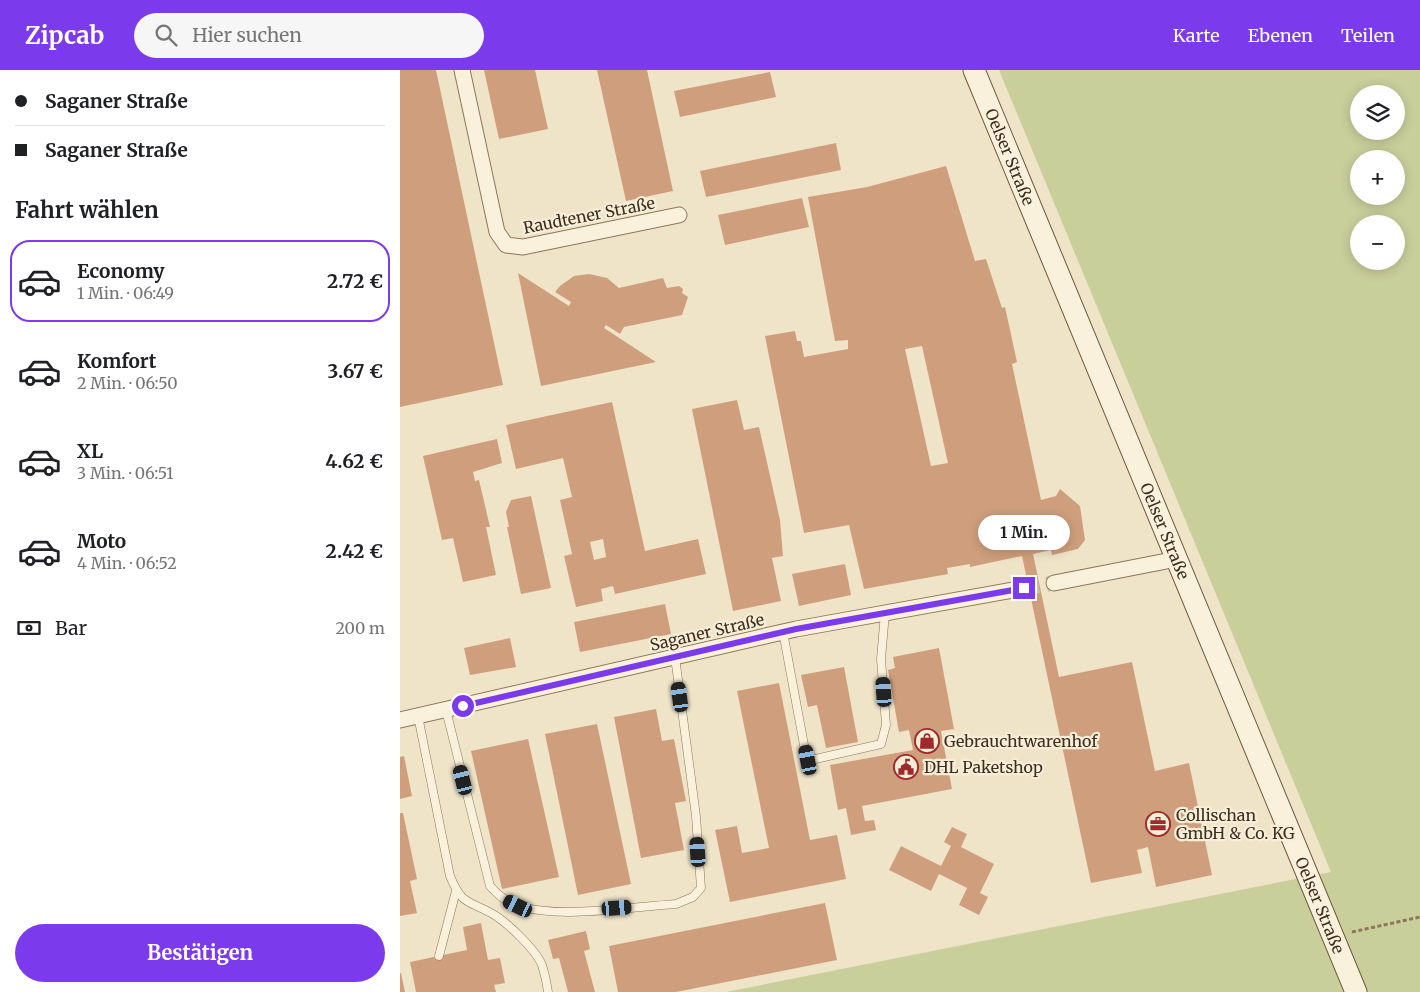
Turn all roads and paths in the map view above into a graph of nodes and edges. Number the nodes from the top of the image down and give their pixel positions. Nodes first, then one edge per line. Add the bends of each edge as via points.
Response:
1 (462, 70) edge
2 (974, 70) edge
3 (679, 215) dead end
4 (1177, 560) junction
5 (1054, 583) tunnel mouth
6 (1024, 588) tunnel mouth
7 (885, 613) junction
8 (783, 632) junction
9 (675, 657) junction
10 (446, 710) junction
11 (418, 716) junction
12 (400, 720) edge
13 (456, 891) junction
14 (1420, 917) edge
15 (1334, 936) junction
16 (439, 956) dead end
17 (548, 992) edge
18 (1356, 992) edge

1 - 3 street, Raudtener Straße via 497,232 506,245 523,247
2 - 4 main road, Oelser Straße
4 - 5 street
4 - 15 main road, Oelser Straße
6 - 7 street, Saganer Straße
7 - 8 street, Saganer Straße
7 - 8 lane via 881,659 886,725 881,744 808,760
8 - 9 street, Saganer Straße
9 - 10 street, Saganer Straße
9 - 10 lane via 696,816 701,888 693,897 676,904 558,912 518,906 501,898 490,886
10 - 11 street, Saganer Straße
11 - 12 street, Saganer Straße
11 - 13 lane via 450,876
13 - 16 lane
13 - 17 lane via 466,903 492,914 518,935 542,964
14 - 15 path
15 - 18 main road, Oelser Straße

